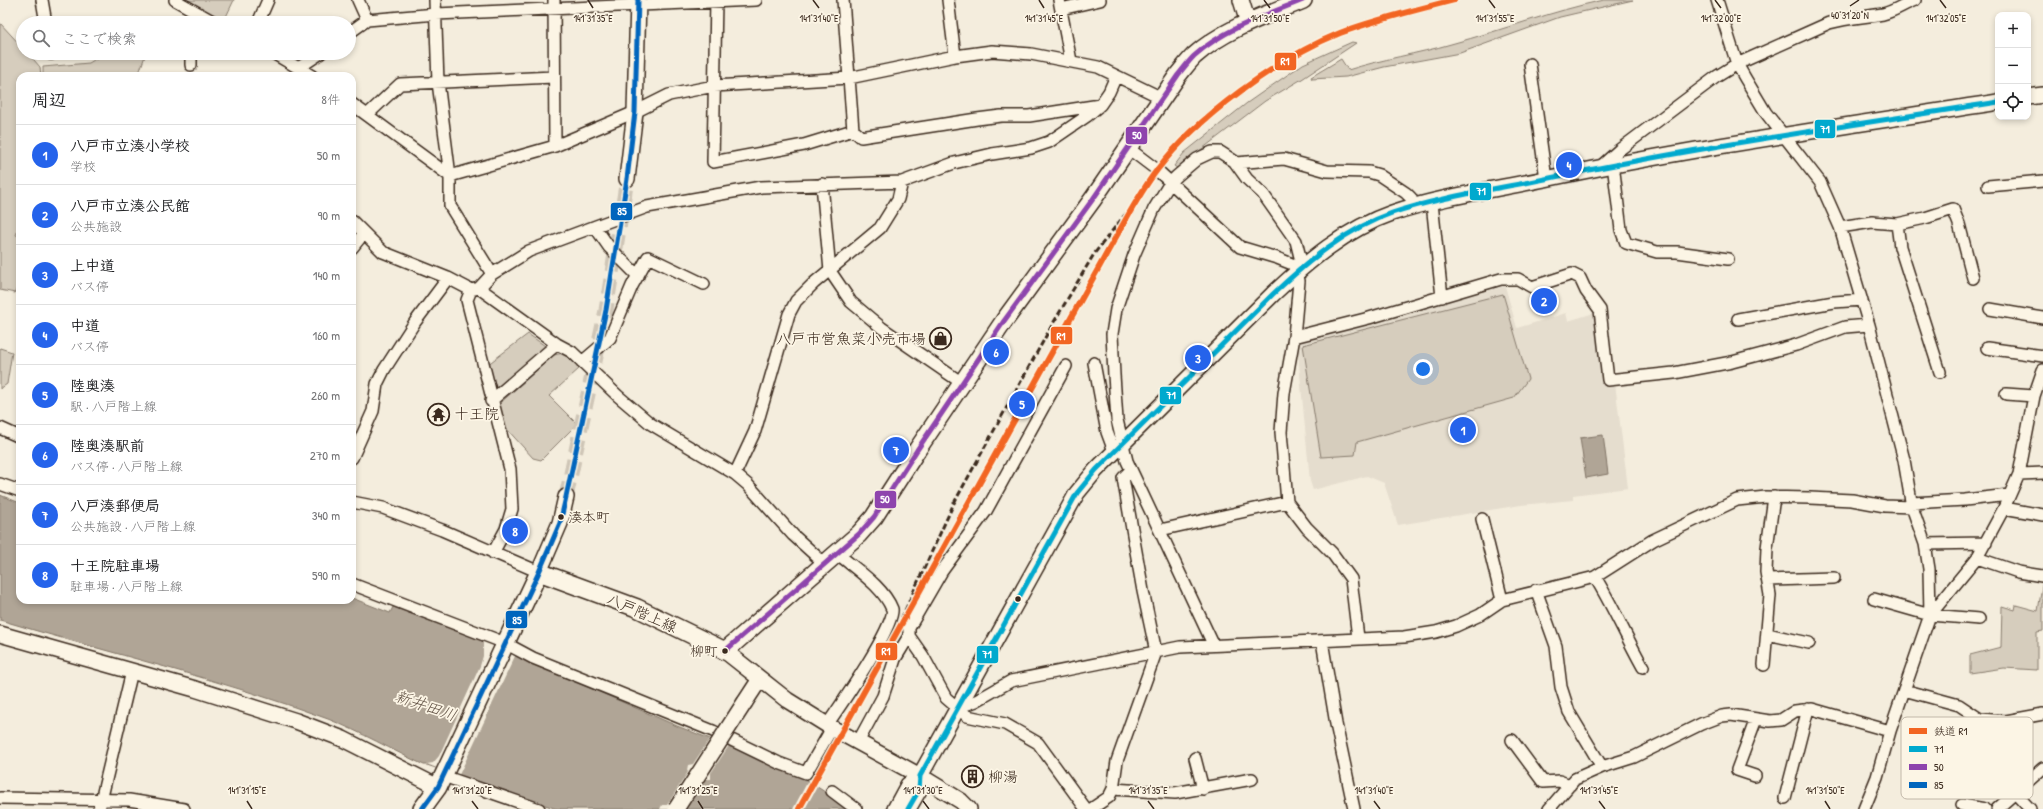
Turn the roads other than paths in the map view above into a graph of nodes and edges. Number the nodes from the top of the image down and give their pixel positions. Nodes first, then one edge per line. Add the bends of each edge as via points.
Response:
1 (42, 0) edge
2 (176, 0) edge
3 (268, 0) edge
4 (358, 0) edge
5 (435, 0) edge
6 (756, 0) edge
7 (843, 0) edge
8 (948, 0) edge
9 (1100, 0) edge
10 (1241, 0) edge
11 (1303, 0) edge
12 (1717, 0) edge
13 (1915, 0) edge
14 (716, 1) edge
15 (639, 3) edge
16 (554, 4) edge
17 (1060, 5) edge
18 (436, 14) junction
19 (45, 16) edge
20 (194, 16) edge
21 (261, 16) edge
22 (367, 20) junction
23 (1248, 23) junction
24 (356, 28) edge
25 (955, 56) junction
26 (191, 60) edge
27 (286, 60) edge
28 (310, 60) edge
29 (1071, 61) junction
30 (1530, 64) dead end
31 (1737, 64) junction
32 (191, 65) dead end
33 (300, 67) junction
34 (307, 72) edge
35 (1116, 76) junction
36 (554, 77) junction
37 (849, 78) junction
38 (438, 81) junction
39 (714, 86) junction
40 (2043, 95) edge
41 (2031, 97) edge
42 (1162, 98) junction
43 (1995, 102) edge
44 (1100, 105) junction
45 (356, 107) edge
46 (635, 112) junction
47 (367, 115) junction
48 (853, 130) junction
49 (1786, 136) junction
50 (556, 146) junction
51 (1128, 148) junction
52 (1236, 163) junction
53 (1607, 165) junction
54 (450, 176) junction
55 (627, 179) tunnel mouth
56 (1546, 179) junction
57 (2043, 181) edge
58 (902, 182) junction
59 (1170, 183) junction
60 (822, 184) junction
61 (1988, 186) dead end
62 (1432, 203) junction
63 (1413, 208) junction
64 (1897, 224) junction
65 (356, 225) edge
66 (595, 227) junction
67 (1840, 227) junction
68 (364, 233) junction
69 (356, 243) edge
70 (1728, 259) dead end
71 (1299, 264) junction
72 (830, 271) junction
73 (492, 274) junction
74 (638, 276) junction
75 (448, 278) junction
76 (1973, 278) dead end
77 (704, 284) dead end
78 (475, 289) junction
79 (1442, 297) junction
80 (1862, 300) junction
81 (1990, 309) dead end
82 (2043, 318) edge
83 (1738, 319) dead end
84 (1869, 325) junction
85 (1294, 337) junction
86 (557, 344) junction
87 (1987, 348) dead end
88 (2043, 356) edge
89 (582, 362) junction
90 (1094, 363) dead end
91 (1066, 366) dead end
92 (2043, 370) edge
93 (1940, 372) dead end
94 (962, 383) junction
95 (2006, 394) dead end
96 (2034, 396) junction
97 (491, 400) junction
98 (0, 428) edge
99 (16, 435) edge
100 (1118, 448) junction
101 (356, 449) edge
102 (1131, 470) junction
103 (2043, 472) edge
104 (735, 474) junction
105 (2018, 474) junction
106 (0, 484) edge
107 (16, 490) edge
108 (2009, 495) junction
109 (566, 497) tunnel mouth
110 (1774, 497) junction
111 (1287, 502) junction
112 (356, 503) edge
113 (1912, 505) junction
114 (2004, 508) junction
115 (2043, 515) edge
116 (1482, 519) dead end
117 (1160, 530) junction
118 (1986, 543) junction
119 (1925, 544) junction
120 (493, 553) junction
121 (831, 558) junction
122 (1977, 558) junction
123 (539, 572) junction
124 (2042, 576) edge
125 (1595, 577) junction
126 (1834, 578) dead end
127 (1769, 580) junction
128 (356, 586) edge
129 (1536, 590) junction
130 (1874, 599) dead end
131 (1502, 600) junction
132 (1930, 615) junction
133 (1979, 619) dead end
134 (0, 634) edge
135 (1767, 634) junction
136 (909, 636) junction
137 (1358, 638) junction
138 (1322, 641) junction
139 (1809, 643) dead end
140 (1213, 644) junction
141 (504, 645) junction
142 (725, 651) junction
143 (1156, 652) junction
144 (1764, 665) dead end
145 (1643, 667) dead end
146 (132, 671) junction
147 (760, 679) junction
148 (1904, 690) junction
149 (957, 708) junction
150 (1808, 709) junction
151 (2043, 714) edge
152 (1977, 717) edge
153 (2027, 717) edge
154 (1756, 719) junction
155 (830, 727) junction
156 (1890, 731) junction
157 (1512, 740) dead end
158 (858, 742) junction
159 (1195, 758) dead end
160 (1602, 767) junction
161 (2043, 768) edge
162 (920, 776) junction
163 (1755, 776) dead end
164 (2033, 777) edge
165 (1252, 779) dead end
166 (445, 780) junction
167 (1570, 785) junction
168 (1113, 789) junction
169 (1203, 789) junction
170 (832, 791) dead end
171 (0, 798) edge
172 (1785, 798) dead end
173 (2008, 799) edge
174 (2021, 799) edge
175 (908, 800) edge
176 (100, 804) edge
177 (1962, 805) dead end
178 (184, 809) edge
179 (422, 809) edge
180 (539, 809) edge
181 (676, 809) edge
182 (856, 809) edge
183 (895, 809) edge
184 (969, 809) edge
185 (1086, 809) edge
186 (1091, 809) edge
187 (1354, 809) edge
188 (1549, 809) edge
189 (1864, 809) edge
190 (1985, 809) edge
191 (1997, 809) edge
192 (2030, 809) edge

1 - 19 street
2 - 20 street
3 - 21 street
4 - 22 street
5 - 18 street
6 - 14 street
7 - 37 street
8 - 25 street
9 - 17 street
10 - 23 street
11 - 23 main road
12 - 31 street
13 - 31 street via 1883,14 1830,23
14 - 15 street
14 - 39 street
15 - 16 street
15 - 46 street
16 - 18 street
16 - 36 street
17 - 29 street
18 - 22 street
18 - 38 street
22 - 24 street
23 - 42 main road via 1221,37 1194,56
25 - 29 street via 992,51
25 - 37 street
26 - 32 street
27 - 33 street
28 - 33 street
29 - 35 street
30 - 56 street
31 - 49 street via 1766,113
31 - 53 street via 1710,81 1619,150
33 - 34 street
35 - 42 street
35 - 44 street
36 - 38 street
36 - 50 street
37 - 39 street
37 - 48 street
38 - 47 street via 400,84
38 - 54 street
39 - 46 street via 669,95
39 - 48 street via 713,162 804,145
40 - 41 street
42 - 51 main road
43 - 49 street
44 - 48 street via 1030,116 977,119 862,137
44 - 58 street via 1049,142 954,163
45 - 47 street
46 - 50 street
46 - 55 street
47 - 54 street
49 - 53 street
49 - 67 street via 1820,182
50 - 54 street
51 - 59 street
51 - 94 main road
52 - 59 street via 1220,152 1212,152 1197,159
52 - 63 street via 1284,159 1327,171 1369,172 1379,175 1406,193 1411,198
52 - 71 street via 1247,179 1263,194 1296,241
53 - 56 street
53 - 70 street via 1620,230 1626,243 1657,252
54 - 73 street via 450,206
56 - 62 street
57 - 61 street
58 - 60 street
58 - 72 street via 898,199 880,228
59 - 71 street via 1240,247
59 - 100 street via 1154,209 1134,255 1116,309 1112,334
60 - 66 street via 761,187 648,207
60 - 72 street
62 - 63 street
62 - 79 street
63 - 71 street via 1392,213 1356,230
64 - 67 street via 1872,222
64 - 76 street via 1953,209
64 - 93 street via 1900,247
65 - 68 street
66 - 73 street via 529,251
66 - 74 street via 609,248
67 - 80 street
68 - 69 street
68 - 75 street via 383,252
71 - 85 street
71 - 100 street
72 - 94 street via 851,302 860,310
72 - 104 street via 796,301 789,314 755,431
73 - 78 street
74 - 77 street via 648,257
74 - 89 street via 610,338
75 - 78 street
75 - 101 street via 384,370 377,384 373,412
78 - 86 street
78 - 97 street via 467,300
79 - 84 street via 1501,279 1518,279 1532,287 1572,274 1580,278 1600,310 1608,380 1674,373 1732,362 1796,345 1846,327
79 - 85 street
80 - 83 street via 1834,302
80 - 84 street
81 - 82 street
84 - 113 street via 1904,460
85 - 111 street via 1284,393 1281,432
86 - 89 street via 572,352
86 - 97 street
87 - 88 street
89 - 104 street via 651,424
90 - 100 street via 1107,432
91 - 136 street via 986,511 942,571 909,628
92 - 96 street
94 - 121 main road via 874,517
95 - 96 street
96 - 105 street
97 - 120 street via 510,469 512,509 506,529
98 - 99 street
100 - 102 street
100 - 149 street via 1077,493
102 - 117 street
102 - 143 street via 1123,478
103 - 105 street
104 - 121 street via 793,535
105 - 108 street
106 - 107 street
108 - 113 street
108 - 114 street
109 - 123 street via 560,523
110 - 113 street via 1852,500 1885,506
110 - 125 street via 1737,500 1653,540
110 - 127 street via 1767,548 1766,572
111 - 117 street
111 - 137 street via 1307,528 1332,553 1351,579
112 - 120 street via 383,508
113 - 119 street
114 - 115 street
114 - 118 street
116 - 131 street
117 - 140 street
118 - 119 street
118 - 122 street
119 - 132 street
120 - 123 street
121 - 142 main road
121 - 155 street via 882,593 893,611 893,617
122 - 124 street via 2018,572
122 - 132 street
123 - 141 main road
123 - 142 main road, 八戸階上線 via 637,608
125 - 129 street
125 - 145 street via 1614,608
126 - 127 street
127 - 135 street
128 - 141 street
129 - 131 street
129 - 160 street via 1556,646 1561,687 1569,712
130 - 132 street
131 - 137 street via 1480,615 1436,632 1404,637
132 - 133 street
132 - 148 street
134 - 146 street
135 - 139 street
135 - 144 street
136 - 149 street via 923,656 940,690
136 - 158 street via 895,659 883,696
137 - 138 street
138 - 140 street
138 - 187 street via 1337,731
140 - 143 street
141 - 155 street via 713,731 806,773
141 - 166 main road
142 - 147 street
143 - 149 street via 1011,681 976,701
143 - 168 street via 1119,754
146 - 166 street via 250,705
146 - 176 street
147 - 155 street via 787,700
147 - 181 street, bridge
148 - 152 street via 1959,705
148 - 156 street
149 - 162 street
149 - 185 street via 968,716 1005,724 1038,743
150 - 154 street via 1795,711 1781,720
150 - 156 street
150 - 172 street
151 - 153 street
154 - 160 street via 1722,716 1634,757
154 - 163 street via 1737,770
155 - 158 street
156 - 189 street via 1877,777
157 - 167 street via 1543,782 1559,781
158 - 162 street
159 - 169 street
160 - 167 street via 1575,779
161 - 164 street
162 - 175 street via 919,790
162 - 184 street via 961,801
165 - 169 street via 1227,782
166 - 179 main road
166 - 180 street
167 - 188 street
168 - 169 street via 1175,794
168 - 186 street via 1110,797
170 - 182 street
171 - 176 street
173 - 191 street
174 - 192 street
175 - 183 street
176 - 178 street via 129,800
177 - 190 street

